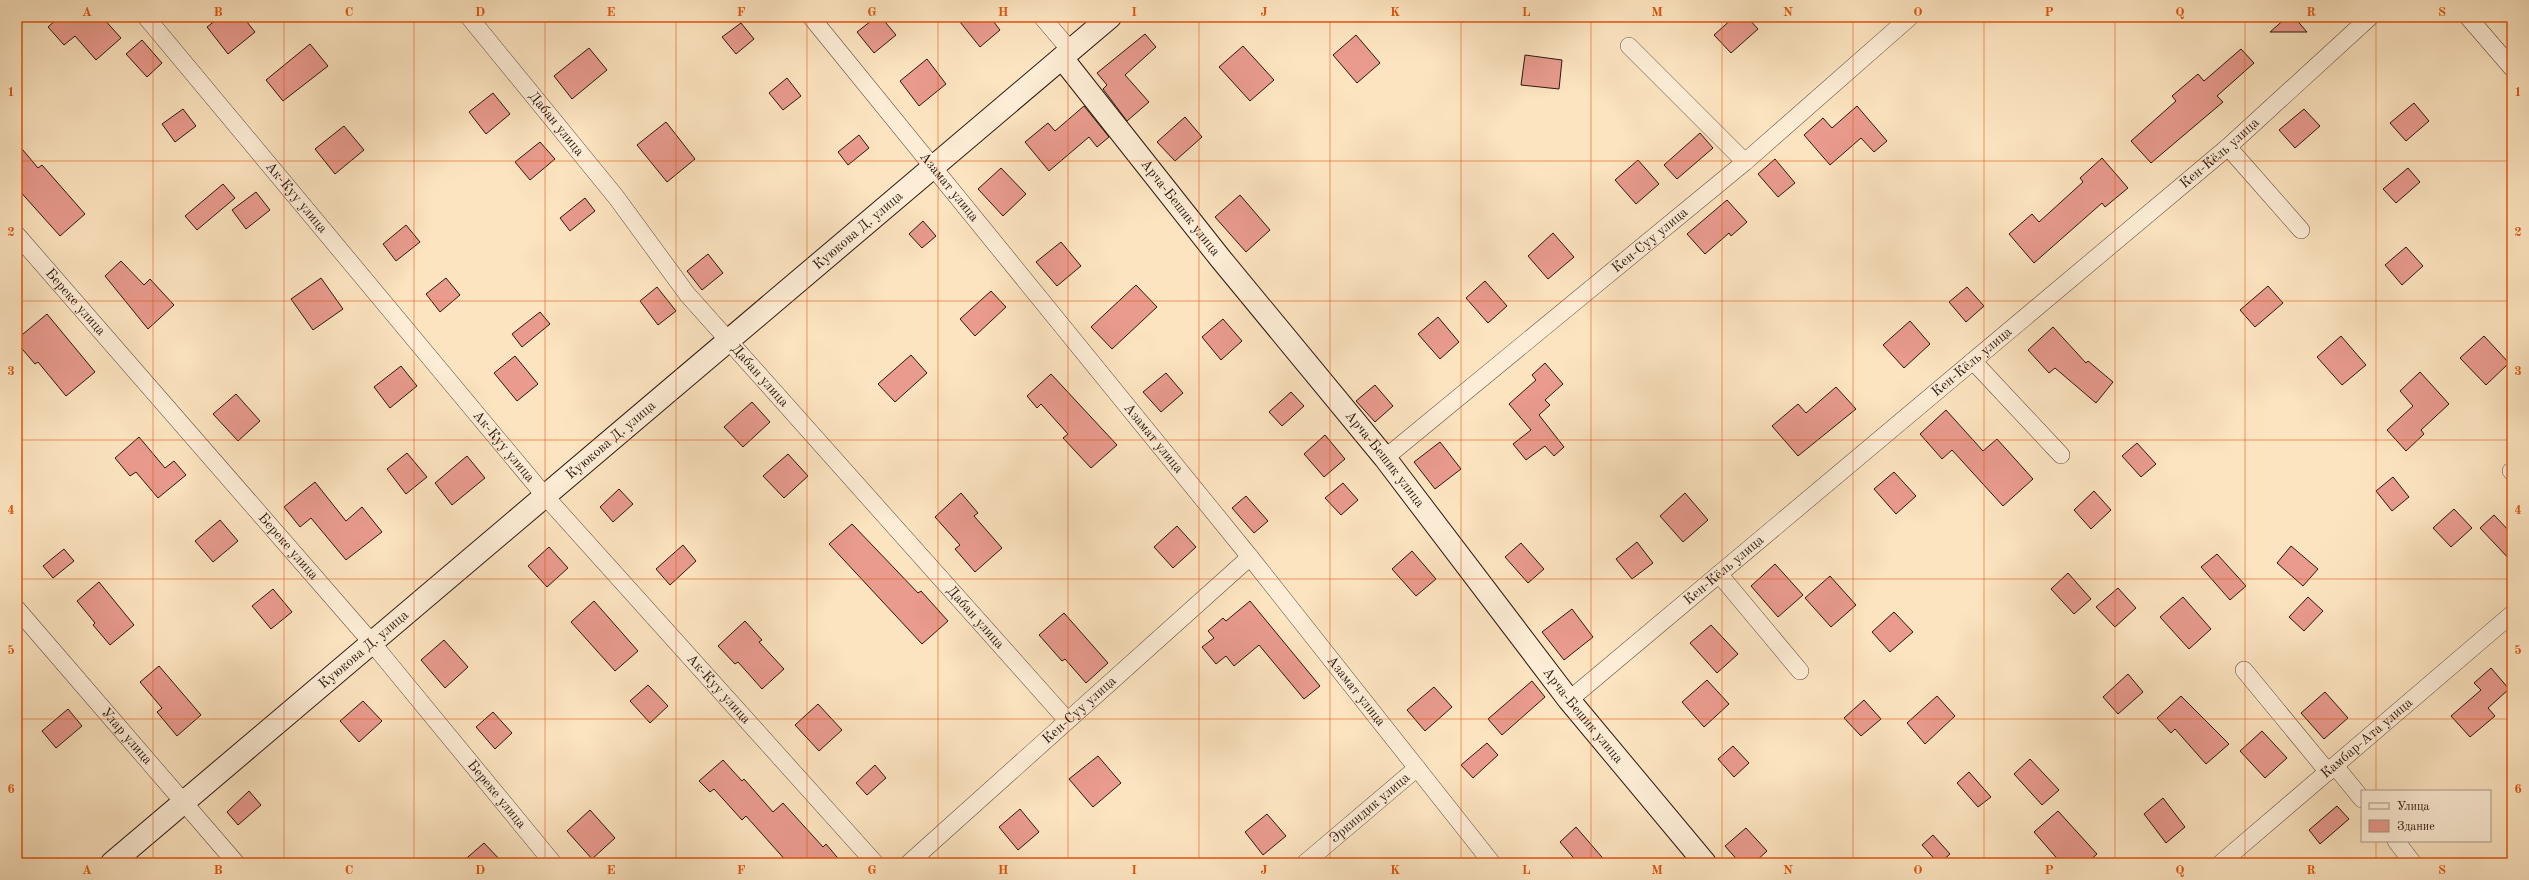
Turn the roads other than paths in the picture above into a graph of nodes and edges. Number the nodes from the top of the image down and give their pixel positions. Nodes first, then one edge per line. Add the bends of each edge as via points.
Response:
1 (146, 17) edge
2 (469, 17) edge
3 (811, 17) edge
4 (1042, 17) edge
5 (1110, 17) edge
6 (1910, 17) edge
7 (2370, 17) edge
8 (2468, 17) edge
9 (1629, 46) dead end
10 (1066, 54) junction
11 (2512, 68) edge
12 (2228, 147) junction
13 (1745, 162) junction
14 (933, 165) junction
15 (2301, 230) dead end
16 (17, 235) edge
17 (728, 339) junction
18 (1973, 361) junction
19 (2061, 456) dead end
20 (1386, 458) junction
21 (545, 496) junction
22 (1250, 558) junction
23 (1719, 574) junction
24 (17, 609) edge
25 (2512, 614) edge
26 (373, 644) junction
27 (2244, 670) dead end
28 (1800, 672) dead end
29 (1569, 700) junction
30 (1067, 720) junction
31 (1417, 768) junction
32 (2332, 769) junction
33 (2361, 798) edge
34 (184, 801) junction
35 (2397, 842) edge
36 (112, 863) edge
37 (236, 863) edge
38 (553, 863) edge
39 (875, 863) edge
40 (909, 863) edge
41 (1305, 863) edge
42 (1492, 863) edge
43 (1705, 863) edge
44 (2221, 863) edge
45 (2414, 863) edge

1 - 21 street, Ак-Куу улица
2 - 17 street, Дабан улица via 616,197 687,294
3 - 14 street, Азамат улица
4 - 10 street
5 - 10 street, Куюкова Д. улица
6 - 13 street, Кен-Суу улица
7 - 12 street, Кен-Кёль улица
8 - 11 street
9 - 13 street
10 - 14 street, Куюкова Д. улица
10 - 20 street, Арча-Бешик улица via 1220,258
12 - 15 street
12 - 18 street, Кен-Кёль улица
13 - 20 street, Кен-Суу улица
14 - 17 street, Куюкова Д. улица
14 - 22 street, Азамат улица
16 - 26 street, Береке улица
17 - 21 street, Куюкова Д. улица
17 - 30 street, Дабан улица
18 - 19 street
18 - 23 street, Кен-Кёль улица
20 - 29 street, Арча-Бешик улица
21 - 26 street, Куюкова Д. улица
21 - 39 street, Ак-Куу улица
22 - 30 street, Кен-Суу улица
22 - 31 street, Азамат улица
23 - 28 street
23 - 29 street, Кен-Кёль улица
24 - 34 street, Улар улица
25 - 32 street, Камбар-Ата улица
26 - 34 street, Куюкова Д. улица
26 - 38 street, Береке улица
27 - 32 street
29 - 43 street, Арча-Бешик улица
30 - 40 street, Кен-Суу улица
31 - 41 street, Эркиндик улица
31 - 42 street, Азамат улица
32 - 33 street
32 - 44 street, Камбар-Ата улица
34 - 36 street, Куюкова Д. улица
34 - 37 street, Улар улица
35 - 45 street

